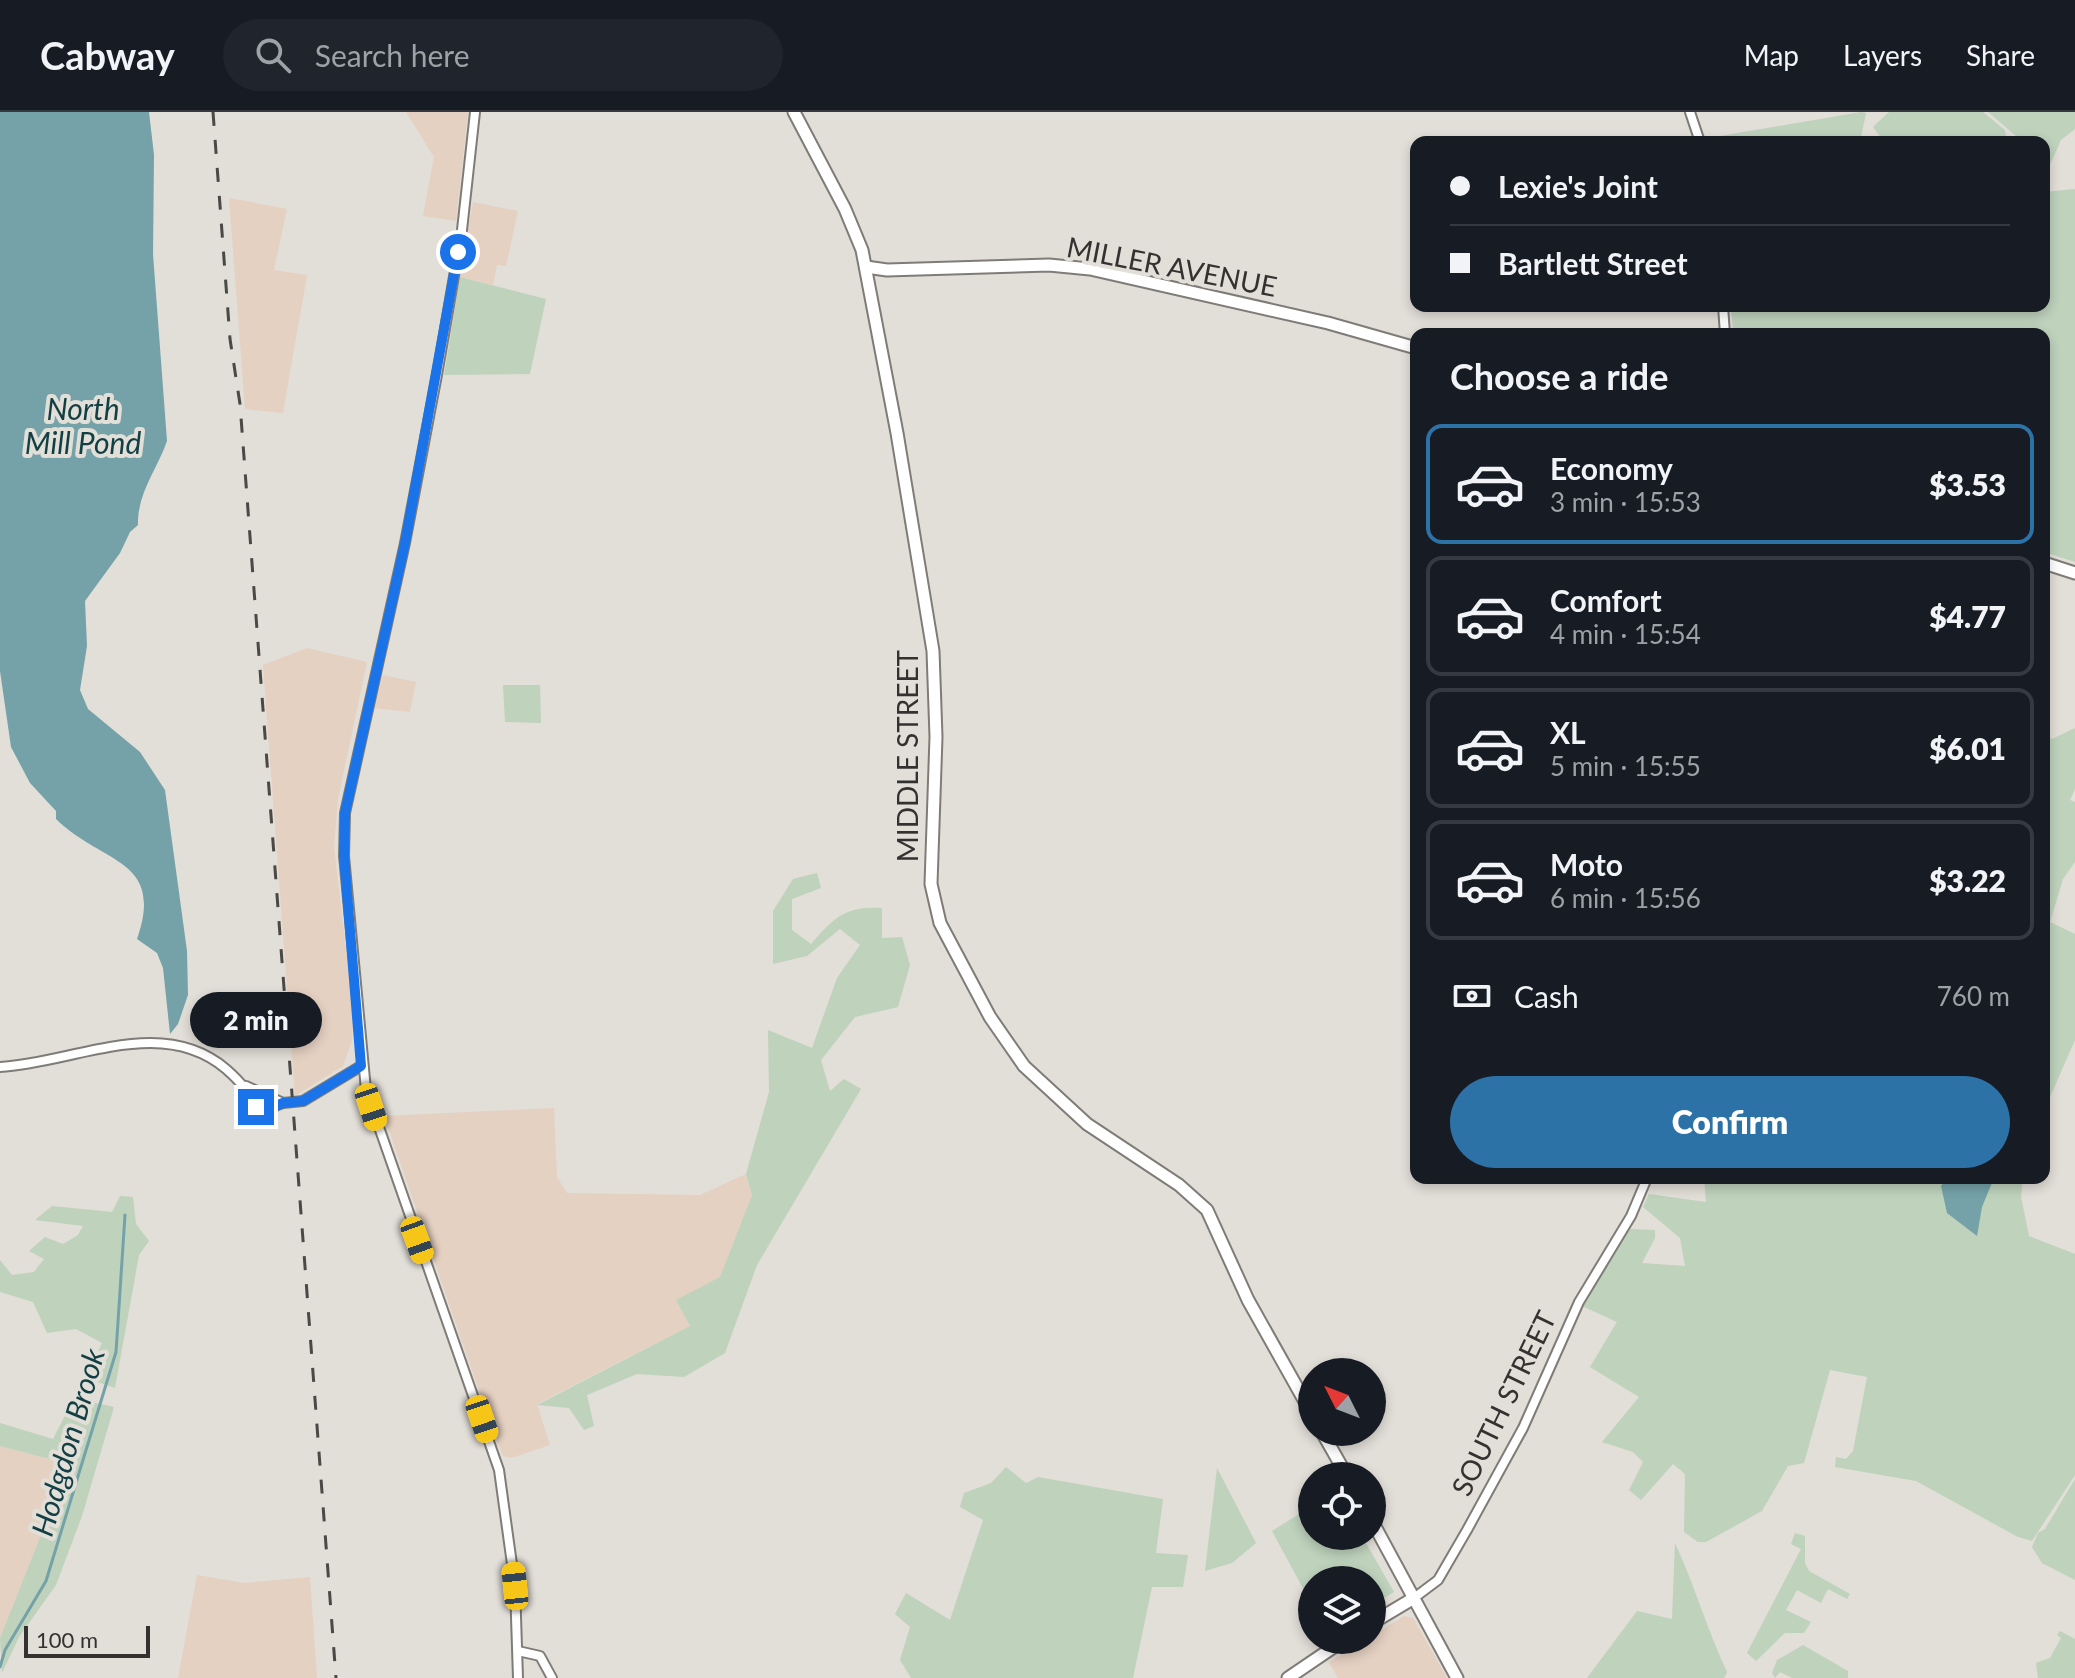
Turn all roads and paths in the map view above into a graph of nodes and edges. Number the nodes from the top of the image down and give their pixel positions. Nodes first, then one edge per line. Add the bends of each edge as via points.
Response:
1 (475, 112) edge
2 (794, 112) edge
3 (1690, 112) edge
4 (1698, 136) edge
5 (866, 267) junction
6 (1410, 346) edge
7 (2050, 565) edge
8 (2075, 573) edge
9 (361, 1066) junction
10 (0, 1067) edge
11 (245, 1085) junction
12 (283, 1103) junction
13 (1644, 1184) edge
14 (1298, 1389) edge
15 (1386, 1547) edge
16 (1414, 1598) junction
17 (1386, 1615) edge
18 (518, 1651) junction
19 (1323, 1654) edge
20 (518, 1678) edge
21 (552, 1678) edge
22 (1288, 1678) edge
23 (1457, 1678) edge

1 - 9 street via 462,230 437,375 345,813
2 - 5 main road, MIDDLE STREET via 849,217
3 - 4 street
5 - 6 main road, MILLER AVENUE via 1073,266
5 - 14 main road, MIDDLE STREET via 933,651 931,884 940,923 990,1017 1024,1066 1080,1119 1201,1203
7 - 8 main road
9 - 12 street via 303,1101
9 - 18 street via 380,1134 499,1470 512,1554
10 - 11 street via 152,1042 207,1054
11 - 12 street
11 - 12 street via 258,1113
13 - 16 street, SOUTH STREET via 1579,1302 1523,1428 1461,1541 1438,1580
15 - 16 main road
16 - 17 main road, SOUTH STREET
16 - 23 main road
18 - 20 street
18 - 21 street via 540,1656
19 - 22 main road

